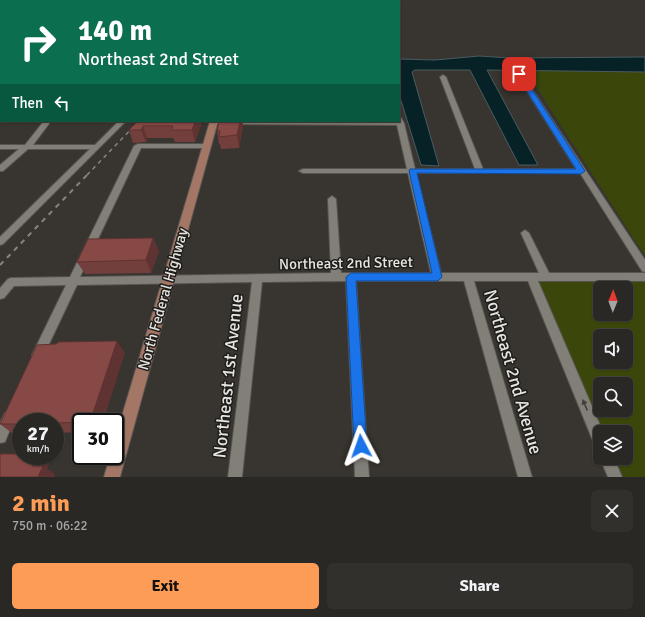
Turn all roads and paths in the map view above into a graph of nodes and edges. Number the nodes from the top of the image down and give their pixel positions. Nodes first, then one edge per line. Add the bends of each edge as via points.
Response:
1 (519, 74) dead end
2 (443, 76) dead end
3 (400, 120) edge
4 (47, 122) edge
5 (122, 122) edge
6 (214, 122) edge
7 (331, 122) edge
8 (27, 146) junction
9 (207, 146) junction
10 (0, 147) edge
11 (97, 147) junction
12 (0, 169) edge
13 (303, 171) dead end
14 (413, 171) junction
15 (480, 171) junction
16 (581, 171) junction
17 (332, 199) dead end
18 (525, 233) dead end
19 (0, 242) edge
20 (645, 268) edge
21 (531, 276) junction
22 (545, 276) junction
23 (336, 277) junction
24 (351, 277) junction
25 (438, 277) junction
26 (468, 277) junction
27 (645, 277) edge
28 (257, 279) junction
29 (168, 281) junction
30 (73, 282) junction
31 (0, 295) edge
32 (34, 364) edge
33 (15, 405) edge
34 (593, 425) edge
35 (0, 437) edge
36 (610, 465) edge
37 (112, 477) edge
38 (235, 477) edge
39 (362, 477) edge
40 (524, 477) edge
41 (615, 477) edge

1 - 16 street
2 - 15 street
3 - 14 street
4 - 8 street
5 - 11 street
6 - 7 street
6 - 9 main road, North Federal Highway
8 - 10 street
8 - 11 street
8 - 12 street
9 - 29 main road, North Federal Highway
9 - 30 street via 138,146
11 - 19 street
13 - 14 street
14 - 15 street
14 - 25 street
15 - 16 street
16 - 20 street
17 - 23 street
18 - 22 street
21 - 22 street, Northeast 2nd Street
21 - 26 street, Northeast 2nd Street
34 -> 21 street
22 - 27 street, Northeast 2nd Street
23 - 24 street, Northeast 2nd Street
23 - 28 street, Northeast 2nd Street
24 - 25 street, Northeast 2nd Street
24 - 39 street
25 - 26 street, Northeast 2nd Street
26 - 40 street, Northeast 2nd Avenue
28 - 29 street, Northeast 2nd Street
28 - 38 street, Northeast 1st Avenue
29 - 30 street, Northeast 2nd Street
29 - 37 main road, North Federal Highway
30 - 31 street, Northeast 2nd Street via 11,282
30 - 32 street
33 - 35 street
36 - 41 street

